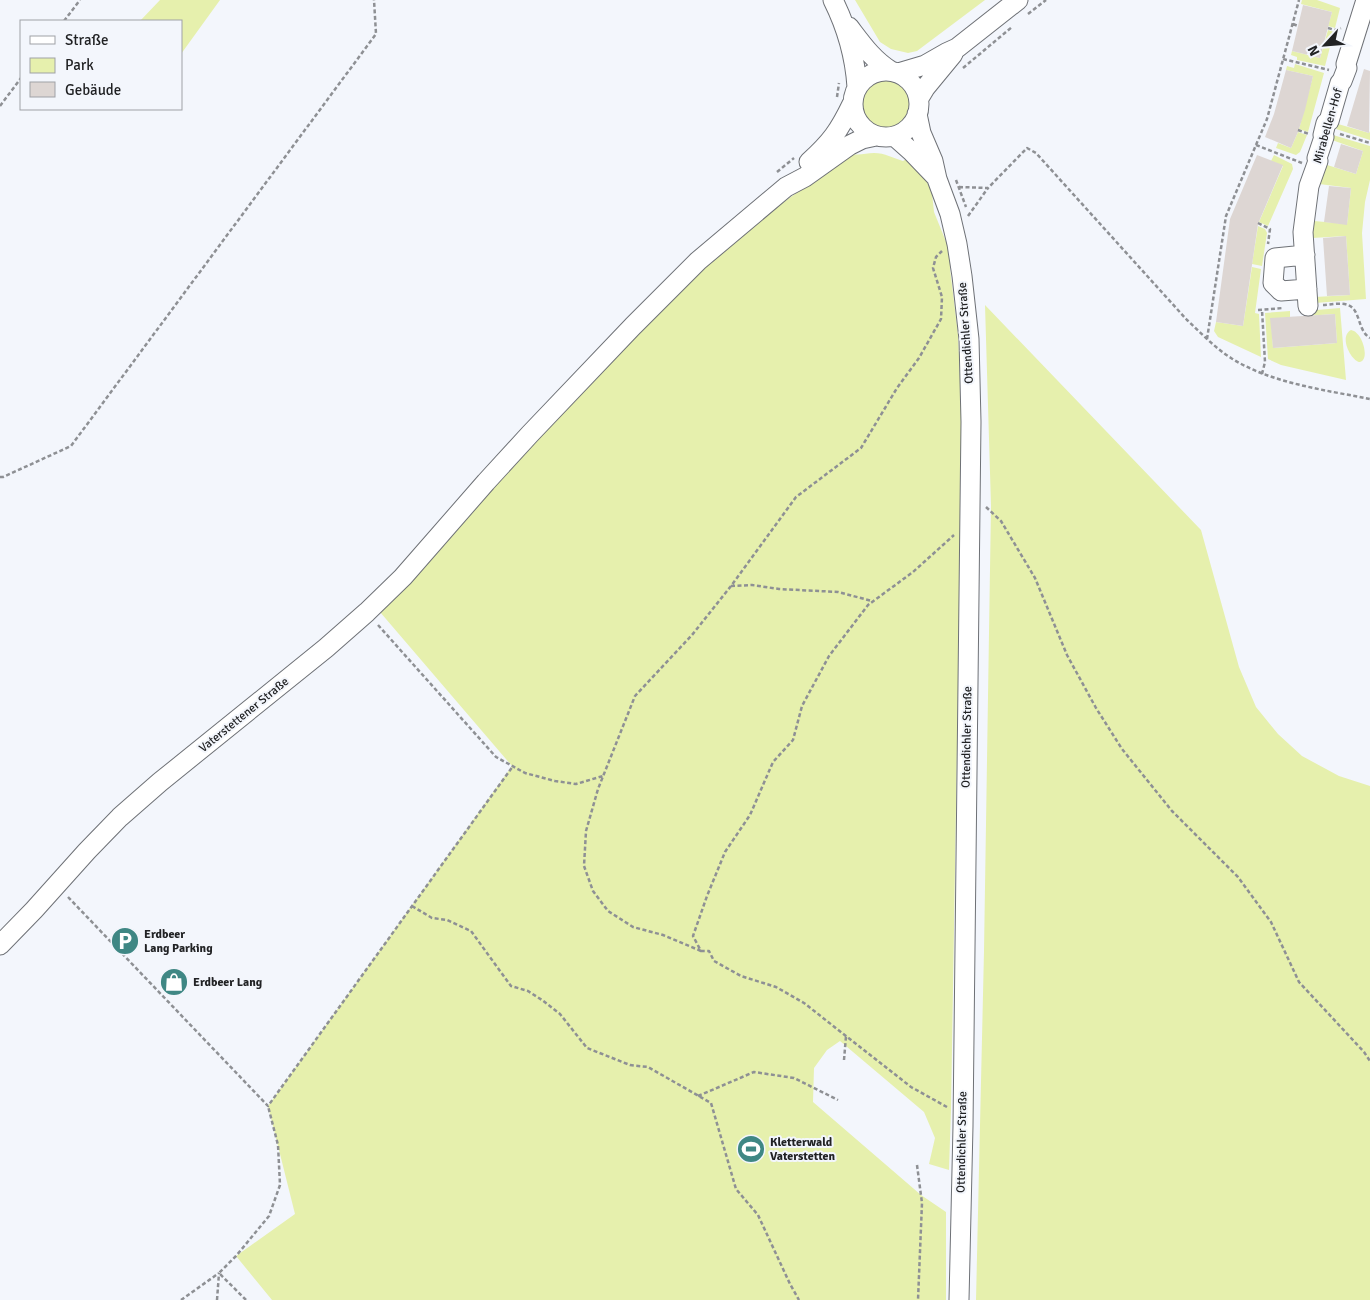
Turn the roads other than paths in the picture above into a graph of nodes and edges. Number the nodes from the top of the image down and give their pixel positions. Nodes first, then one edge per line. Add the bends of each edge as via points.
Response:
1 (1018, 0) edge
2 (1366, 0) edge
3 (837, 8) edge
4 (957, 48) junction
5 (894, 72) junction
6 (849, 96) junction
7 (918, 106) junction
8 (885, 136) junction
9 (937, 178) junction
10 (781, 180) junction
11 (1305, 254) junction
12 (0, 945) edge
13 (958, 1300) edge

1 - 4 street
2 - 11 street, Mirabellen-Hof via 1309,186 1303,232
3 - 5 street via 874,58
3 - 6 street via 854,57
4 - 5 street via 925,65
4 - 7 street via 925,88
5 - 6 street via 868,75
5 - 7 street via 912,83
6 - 8 street via 859,124 870,133
6 - 10 street via 842,125 835,136 800,171
7 - 8 street via 915,120 906,130
7 - 9 street, Ottendichler Straße via 920,127
8 - 9 street, Ottendichler Straße via 912,152
8 - 10 street via 862,139 850,145 805,177
9 - 13 street, Ottendichler Straße via 958,244 969,339 971,422
10 - 12 street, Vaterstettener Straße via 619,341 486,482 403,577 326,648 120,817
11 - 11 street, Mirabellen-Hof via 1310,300 1281,291 1273,283 1275,258

